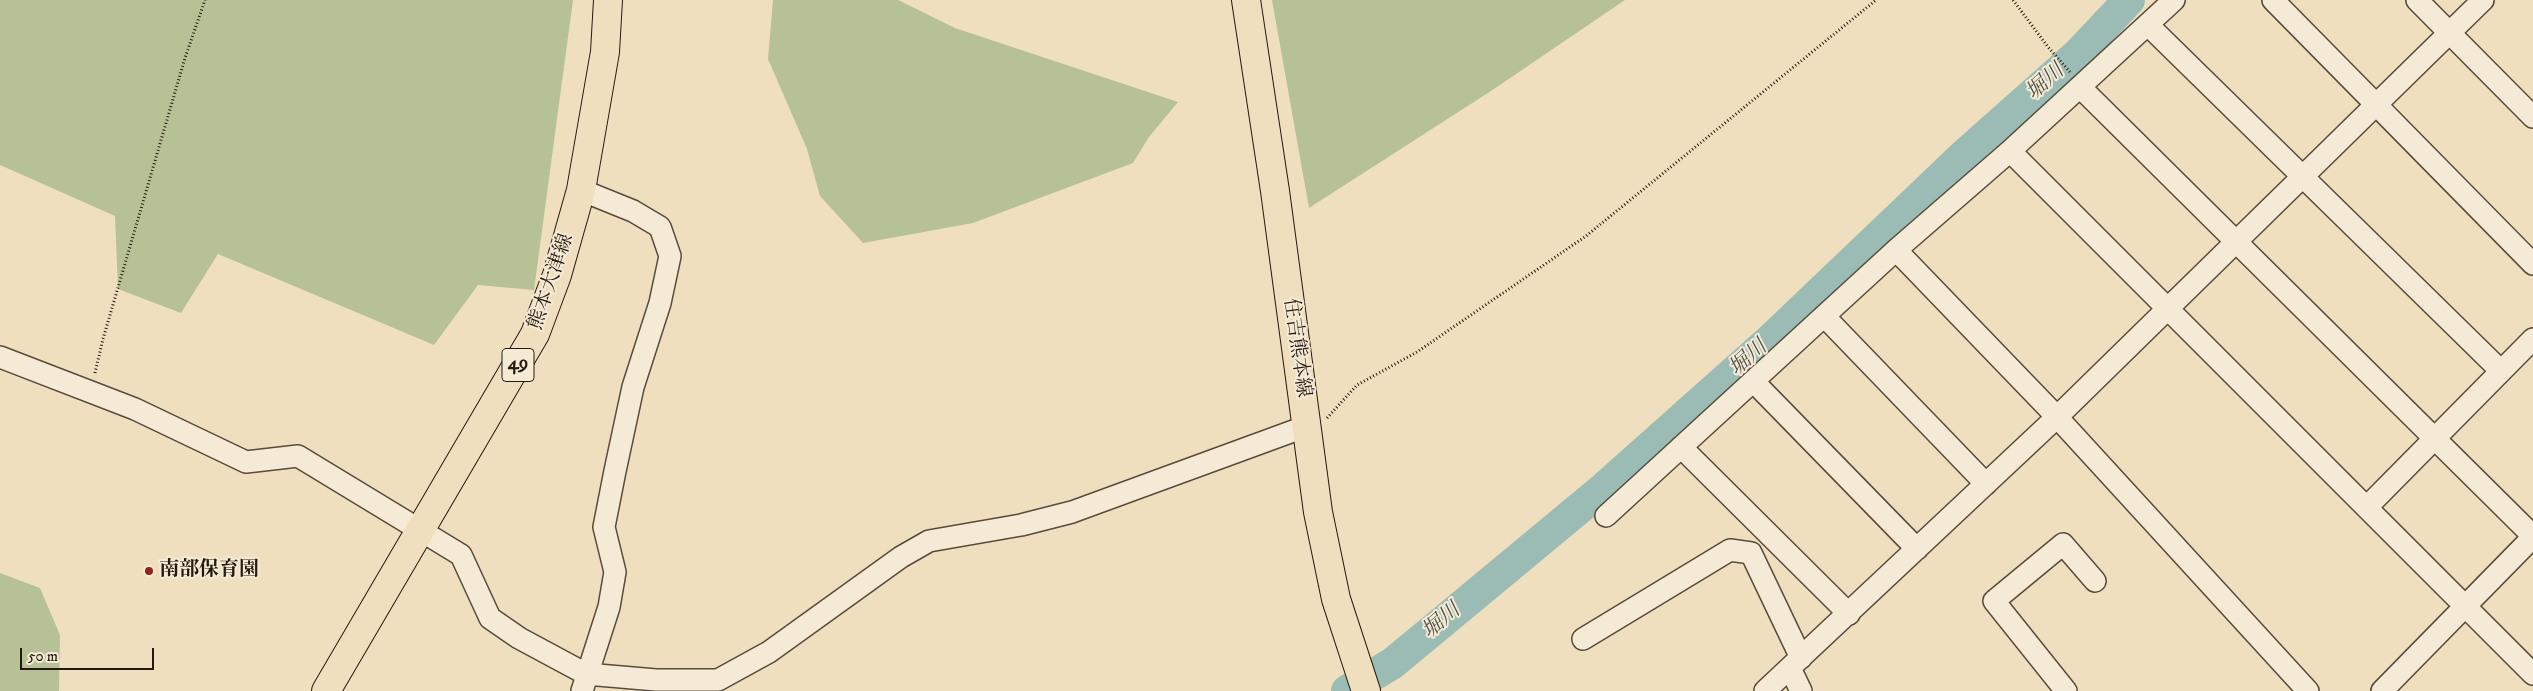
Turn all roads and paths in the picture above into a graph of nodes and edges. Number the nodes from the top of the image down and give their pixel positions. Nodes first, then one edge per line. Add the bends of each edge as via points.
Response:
1 (205, 0) edge
2 (608, 0) edge
3 (1246, 0) edge
4 (1876, 0) edge
5 (2012, 0) edge
6 (2174, 0) edge
7 (2273, 0) edge
8 (2417, 0) edge
9 (2483, 0) edge
10 (2148, 25) junction
11 (2449, 33) junction
12 (2076, 81) junction
13 (2376, 106) junction
14 (2533, 117) edge
15 (2010, 151) junction
16 (2303, 177) junction
17 (581, 190) junction
18 (2236, 242) junction
19 (1896, 250) junction
20 (2533, 264) edge
21 (2166, 310) junction
22 (1824, 316) junction
23 (2533, 339) edge
24 (0, 357) edge
25 (2501, 371) junction
26 (1753, 382) junction
27 (91, 391) junction
28 (2057, 417) junction
29 (1307, 426) junction
30 (2435, 439) junction
31 (1681, 447) junction
32 (1986, 484) junction
33 (2367, 507) junction
34 (1606, 516) dead end
35 (420, 532) junction
36 (2533, 537) edge
37 (1917, 549) junction
38 (2095, 581) dead end
39 (2466, 606) junction
40 (1849, 614) junction
41 (1583, 639) dead end
42 (1796, 663) junction
43 (2533, 674) edge
44 (584, 682) edge
45 (326, 691) edge
46 (1366, 691) edge
47 (1765, 691) edge
48 (1801, 691) edge
49 (2066, 691) edge
50 (2308, 691) edge
51 (2382, 691) edge

1 - 27 path via 108,322
2 - 17 main road, 熊本大津線 / 49 via 605,52
3 - 29 main road, 住吉熊本線
4 - 29 path via 1586,236 1417,352 1357,386 1330,416
5 - 12 path
6 - 10 street
7 - 13 street
8 - 11 street
9 - 11 street
10 - 12 street
10 - 16 street
11 - 13 street
11 - 14 street
12 - 15 street
12 - 18 street
13 - 16 street
13 - 20 street
15 - 19 street
15 - 21 street
16 - 18 street
16 - 25 street
17 - 35 main road, 熊本大津線 / 49 via 557,275 535,334
17 - 44 street via 633,211 660,227 670,256 660,303 632,387 615,470 604,527 615,572 608,607
18 - 21 street
18 - 30 street
19 - 22 street
19 - 28 street
21 - 28 street
21 - 33 street
22 - 26 street
22 - 32 street
23 - 25 street
24 - 27 street
25 - 30 street
26 - 31 street
26 - 37 street
27 - 35 street via 246,462 298,456
28 - 32 street
28 - 50 street
29 - 44 street via 1072,512 1021,525 928,541 769,652 718,680
29 - 46 main road, 住吉熊本線 via 1318,512 1336,599
30 - 33 street
30 - 36 street
31 - 34 street
31 - 40 street
32 - 37 street
33 - 39 street
35 - 44 street via 461,555 490,618
35 - 45 main road, 熊本大津線 / 49
36 - 39 street
37 - 40 street
38 - 49 street via 2063,544 1994,601
39 - 43 street
39 - 51 street
40 - 42 street
41 - 42 street via 1730,550 1751,553
42 - 47 street
42 - 48 street

